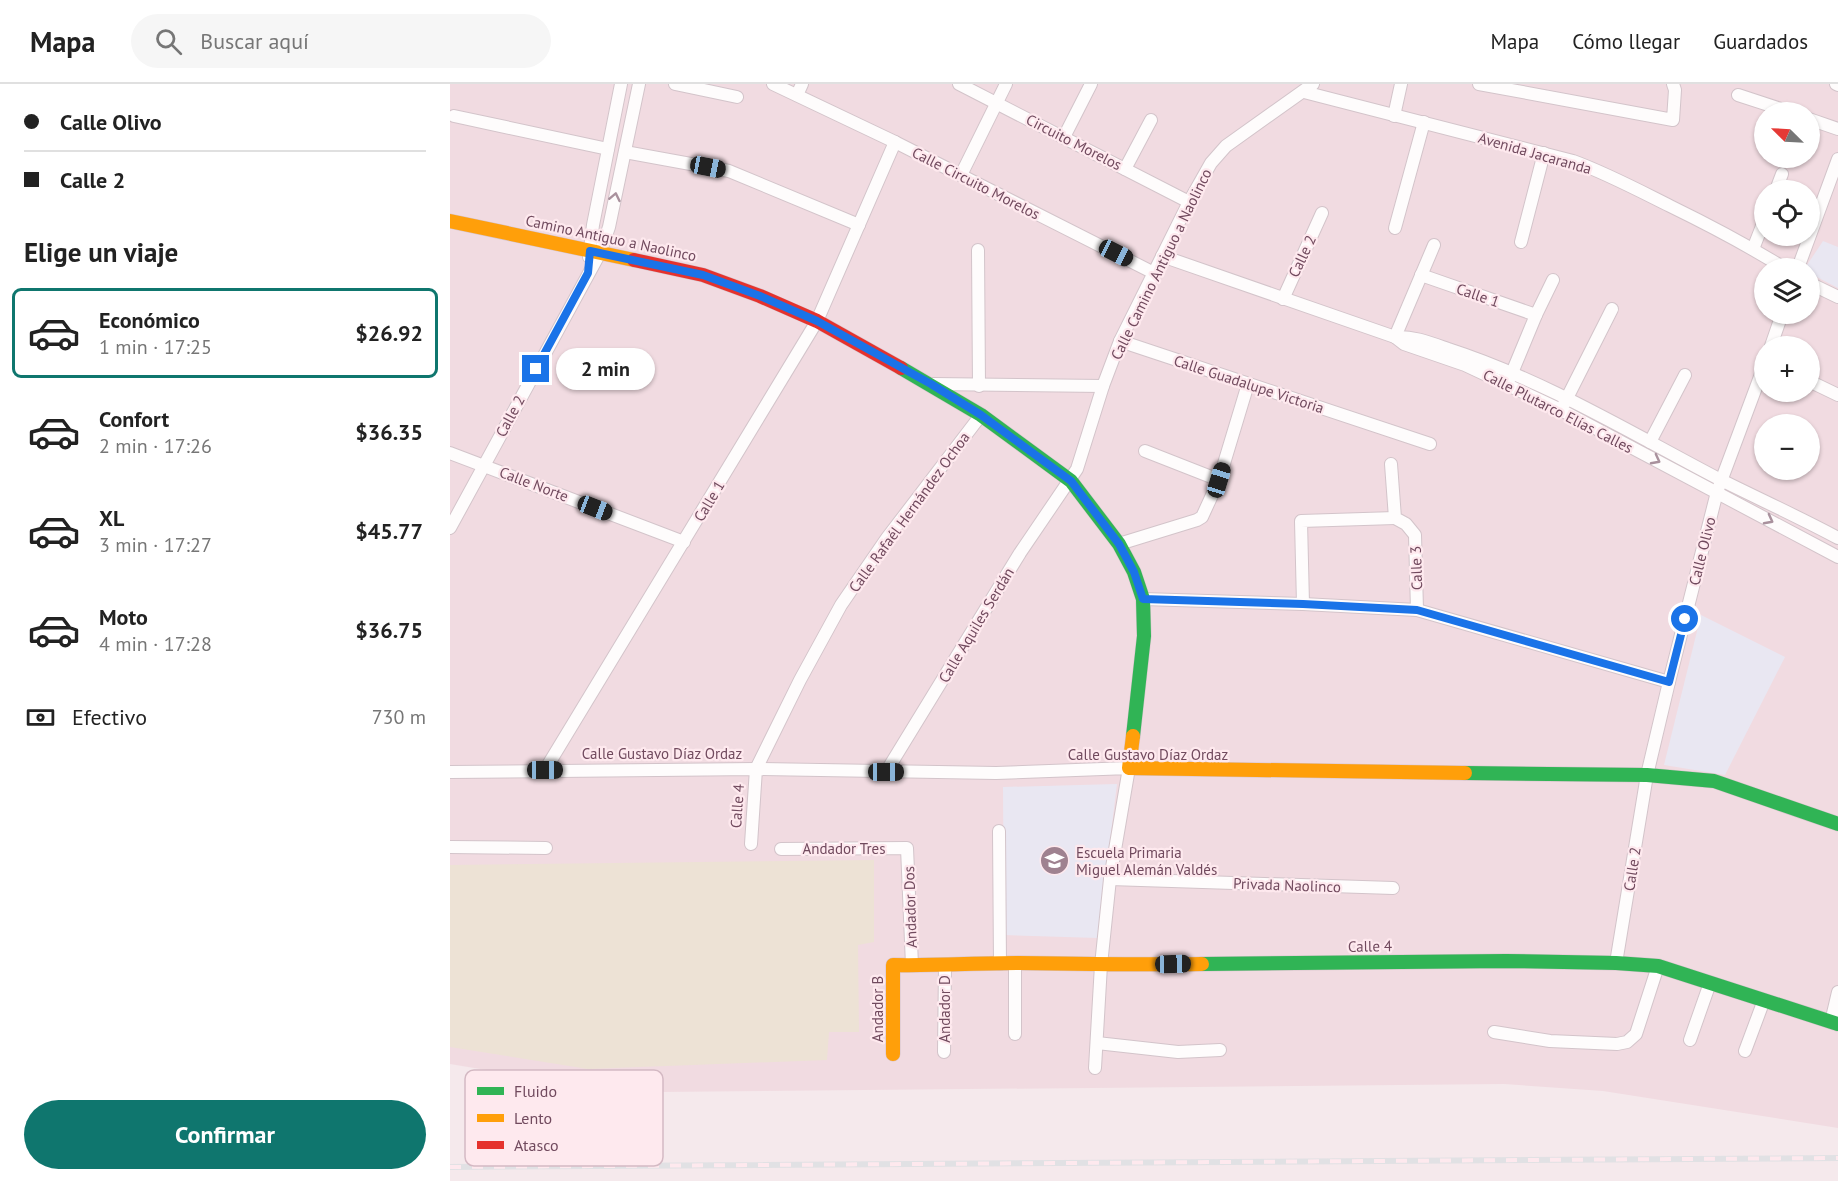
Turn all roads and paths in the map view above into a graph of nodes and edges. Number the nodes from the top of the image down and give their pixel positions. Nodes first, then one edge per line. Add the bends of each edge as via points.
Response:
1 (621, 84) edge
2 (639, 84) edge
3 (675, 84) edge
4 (773, 84) edge
5 (959, 84) edge
6 (1006, 84) edge
7 (1091, 84) edge
8 (1401, 84) edge
9 (1479, 84) edge
10 (1673, 84) edge
11 (1308, 88) edge
12 (800, 89) edge
13 (1738, 95) dead end
14 (737, 98) dead end
15 (997, 102) junction
16 (1759, 102) edge
17 (454, 116) dead end
18 (1394, 116) junction
19 (1151, 120) dead end
20 (1424, 123) junction
21 (1820, 123) edge
22 (1838, 129) edge
23 (1064, 137) junction
24 (895, 142) junction
25 (608, 149) junction
26 (625, 152) junction
27 (1544, 153) junction
28 (1838, 159) edge
29 (1125, 169) junction
30 (1782, 174) dead end
31 (961, 175) junction
32 (1780, 180) edge
33 (1833, 192) edge
34 (1189, 202) junction
35 (1322, 213) dead end
36 (450, 221) edge
37 (858, 225) junction
38 (1395, 228) dead end
39 (1521, 242) dead end
40 (1434, 245) dead end
41 (1754, 246) edge
42 (1753, 249) junction
43 (978, 250) dead end
44 (595, 252) junction
45 (1162, 256) junction
46 (1768, 258) edge
47 (1803, 258) edge
48 (1154, 273) junction
49 (1421, 275) junction
50 (1553, 279) dead end
51 (1820, 288) edge
52 (1838, 297) edge
53 (1282, 299) junction
54 (1612, 309) dead end
55 (1536, 315) junction
56 (817, 321) junction
57 (1395, 337) junction
58 (1120, 340) junction
59 (1684, 375) dead end
60 (1510, 379) junction
61 (931, 384) junction
62 (1248, 384) junction
63 (979, 386) junction
64 (1103, 386) junction
65 (1820, 386) edge
66 (1754, 393) edge
67 (1838, 395) edge
68 (1567, 398) junction
69 (1561, 410) junction
70 (981, 415) junction
71 (1650, 442) junction
72 (1430, 444) dead end
73 (1145, 451) dead end
74 (450, 453) edge
75 (1391, 464) dead end
76 (484, 465) junction
77 (1219, 480) junction
78 (1721, 480) junction
79 (1071, 481) junction
80 (1717, 492) junction
81 (1395, 518) junction
82 (450, 528) edge
83 (1834, 536) edge
84 (684, 542) junction
85 (1119, 544) junction
86 (1823, 548) junction
87 (1838, 556) edge
88 (1143, 599) junction
89 (1303, 604) junction
90 (1417, 610) junction
91 (1669, 682) junction
92 (1129, 768) junction
93 (545, 770) junction
94 (756, 770) junction
95 (450, 772) edge
96 (886, 772) junction
97 (1647, 775) junction
98 (1838, 824) edge
99 (999, 831) dead end
100 (750, 844) dead end
101 (450, 847) edge
102 (546, 848) dead end
103 (907, 848) joint
104 (781, 849) dead end
105 (1110, 879) junction
106 (1393, 888) dead end
107 (1007, 963) junction
108 (1616, 963) junction
109 (893, 965) joint
110 (912, 965) junction
111 (1101, 965) junction
112 (945, 966) junction
113 (1658, 966) junction
114 (1710, 983) junction
115 (1838, 992) edge
116 (1764, 1000) junction
117 (1835, 1023) edge
118 (1494, 1032) dead end
119 (1015, 1034) dead end
120 (1690, 1040) dead end
121 (1097, 1043) junction
122 (1220, 1050) dead end
123 (1745, 1051) dead end
124 (945, 1052) dead end
125 (894, 1054) dead end
126 (1095, 1068) dead end

1 - 25 street, Calle 2
2 - 26 street, Calle 2
3 - 14 street
4 - 12 street, Calle Circuito Morelos
5 - 15 street, Circuito Morelos
6 - 15 street
7 - 23 street
8 - 18 street
9 - 10 street via 1673,120
11 - 18 street, Avenida Jacaranda
11 - 34 street, Calle Camino Antiguo a Naolinco via 1226,146 1211,163
12 - 24 street, Calle Circuito Morelos
13 - 16 street
15 - 23 street, Circuito Morelos
15 - 31 street
17 - 25 street
18 - 20 street, Avenida Jacaranda
19 - 29 street
20 - 27 street, Avenida Jacaranda
20 - 38 street
21 - 22 street
23 - 29 street, Circuito Morelos
24 - 31 street, Calle Circuito Morelos
24 - 37 street, Calle 1
25 - 44 street, Calle 2 via 593,225
26 - 37 street via 729,171
44 -> 26 street, Calle 2 via 609,227
27 - 39 street
27 - 42 street, Avenida Jacaranda via 1602,172
28 - 33 street
29 - 34 street, Circuito Morelos
30 - 32 street
31 - 48 street, Calle Circuito Morelos
33 - 47 street
34 - 45 street, Calle Camino Antiguo a Naolinco
35 - 53 street, Calle 2
36 - 44 main road, Camino Antiguo a Naolinco
37 - 56 street, Calle 1
40 - 49 street
41 - 42 street
42 - 46 street, Avenida Jacaranda
43 - 63 street
44 - 56 main road, Camino Antiguo a Naolinco via 703,275
44 - 76 street, Calle 2 via 588,273
45 - 48 street, Calle Camino Antiguo a Naolinco
45 - 53 street, Calle Plutarco Elías Calles
48 - 58 street, Calle Camino Antiguo a Naolinco
49 - 55 street, Calle 1
49 - 57 street
50 - 55 street
51 - 52 street
53 - 57 street, Calle Plutarco Elías Calles
54 - 68 street
55 - 60 street
56 - 61 main road, Camino Antiguo a Naolinco
56 - 84 street, Calle 1
57 - 60 street, Calle Plutarco Elías Calles via 1404,344
58 - 62 street, Calle Guadalupe Victoria
58 - 64 street, Calle Camino Antiguo a Naolinco
59 - 71 street
60 - 68 street, Calle Plutarco Elías Calles
60 - 69 street, Calle Plutarco Elías Calles
61 - 63 street
61 - 70 main road, Camino Antiguo a Naolinco
62 - 72 street, Calle Guadalupe Victoria
62 - 77 street
63 - 64 street
64 - 79 street, Calle Camino Antiguo a Naolinco via 1082,459
65 - 67 street
66 - 78 street, Calle Olivo
68 - 69 street
68 - 71 street, Calle Plutarco Elías Calles
69 -> 80 street, Calle Plutarco Elías Calles
70 - 79 main road, Camino Antiguo a Naolinco
70 - 94 street, Calle Rafaél Hernández Ochoa via 841,605
71 - 78 street, Calle Plutarco Elías Calles
73 - 77 street
74 - 76 street, Calle Norte
75 - 81 street
76 - 82 street, Calle 2
76 - 84 street, Calle Norte
77 - 85 street via 1206,512 1197,520
78 - 80 street, Calle Olivo
78 - 83 street, Calle Plutarco Elías Calles
79 - 85 main road, Camino Antiguo a Naolinco
79 - 96 street, Calle Aquiles Serdán via 1020,552
80 -> 86 street, Calle Plutarco Elías Calles
80 - 91 street, Calle Olivo
81 - 89 street via 1301,522
81 - 90 street, Calle 3 via 1415,535
83 - 86 street
84 - 93 street, Calle 1
85 - 88 main road, Camino Antiguo a Naolinco
86 - 87 street, Calle Plutarco Elías Calles
88 - 89 street, Calle 3
88 - 92 main road, Camino Antiguo a Naolinco via 1144,636
89 - 90 street, Calle 3
90 - 91 street, Calle 3
91 - 97 street, Calle Olivo
92 - 96 street, Calle Gustavo Díaz Ordaz
92 - 97 main road, Calle Gustavo Díaz Ordaz
92 - 105 street, Camino Antiguo a Naolinco
93 - 94 street, Calle Gustavo Díaz Ordaz
93 - 95 street, Calle Gustavo Díaz Ordaz
94 - 96 street, Calle Gustavo Díaz Ordaz
94 - 100 street, Calle 4
97 - 98 main road, Calle Gustavo Díaz Ordaz via 1714,781
97 - 108 street, Calle 2
99 - 107 street
101 - 102 street
103 - 104 street, Andador Tres
103 - 110 street, Andador Dos
105 - 106 street, Privada Naolinco
105 - 111 street, Camino Antiguo a Naolinco
107 - 111 main road, Calle 4
107 - 112 main road, Calle 4
107 - 119 street
108 - 111 main road, Calle 4
108 - 113 main road, Calle 4
109 - 110 main road, Calle 4
109 - 125 main road, Andador B
110 - 112 main road, Calle 4
111 - 121 street, Camino Antiguo a Naolinco
112 - 124 street, Andador D
113 - 114 main road, Calle 4
113 - 118 street via 1636,1034 1627,1042 1550,1041
114 - 116 main road, Calle 4
114 - 120 street
115 - 117 street
116 - 117 main road, Calle 4
116 - 123 street
121 - 122 street via 1178,1052
121 - 126 street, Camino Antiguo a Naolinco

